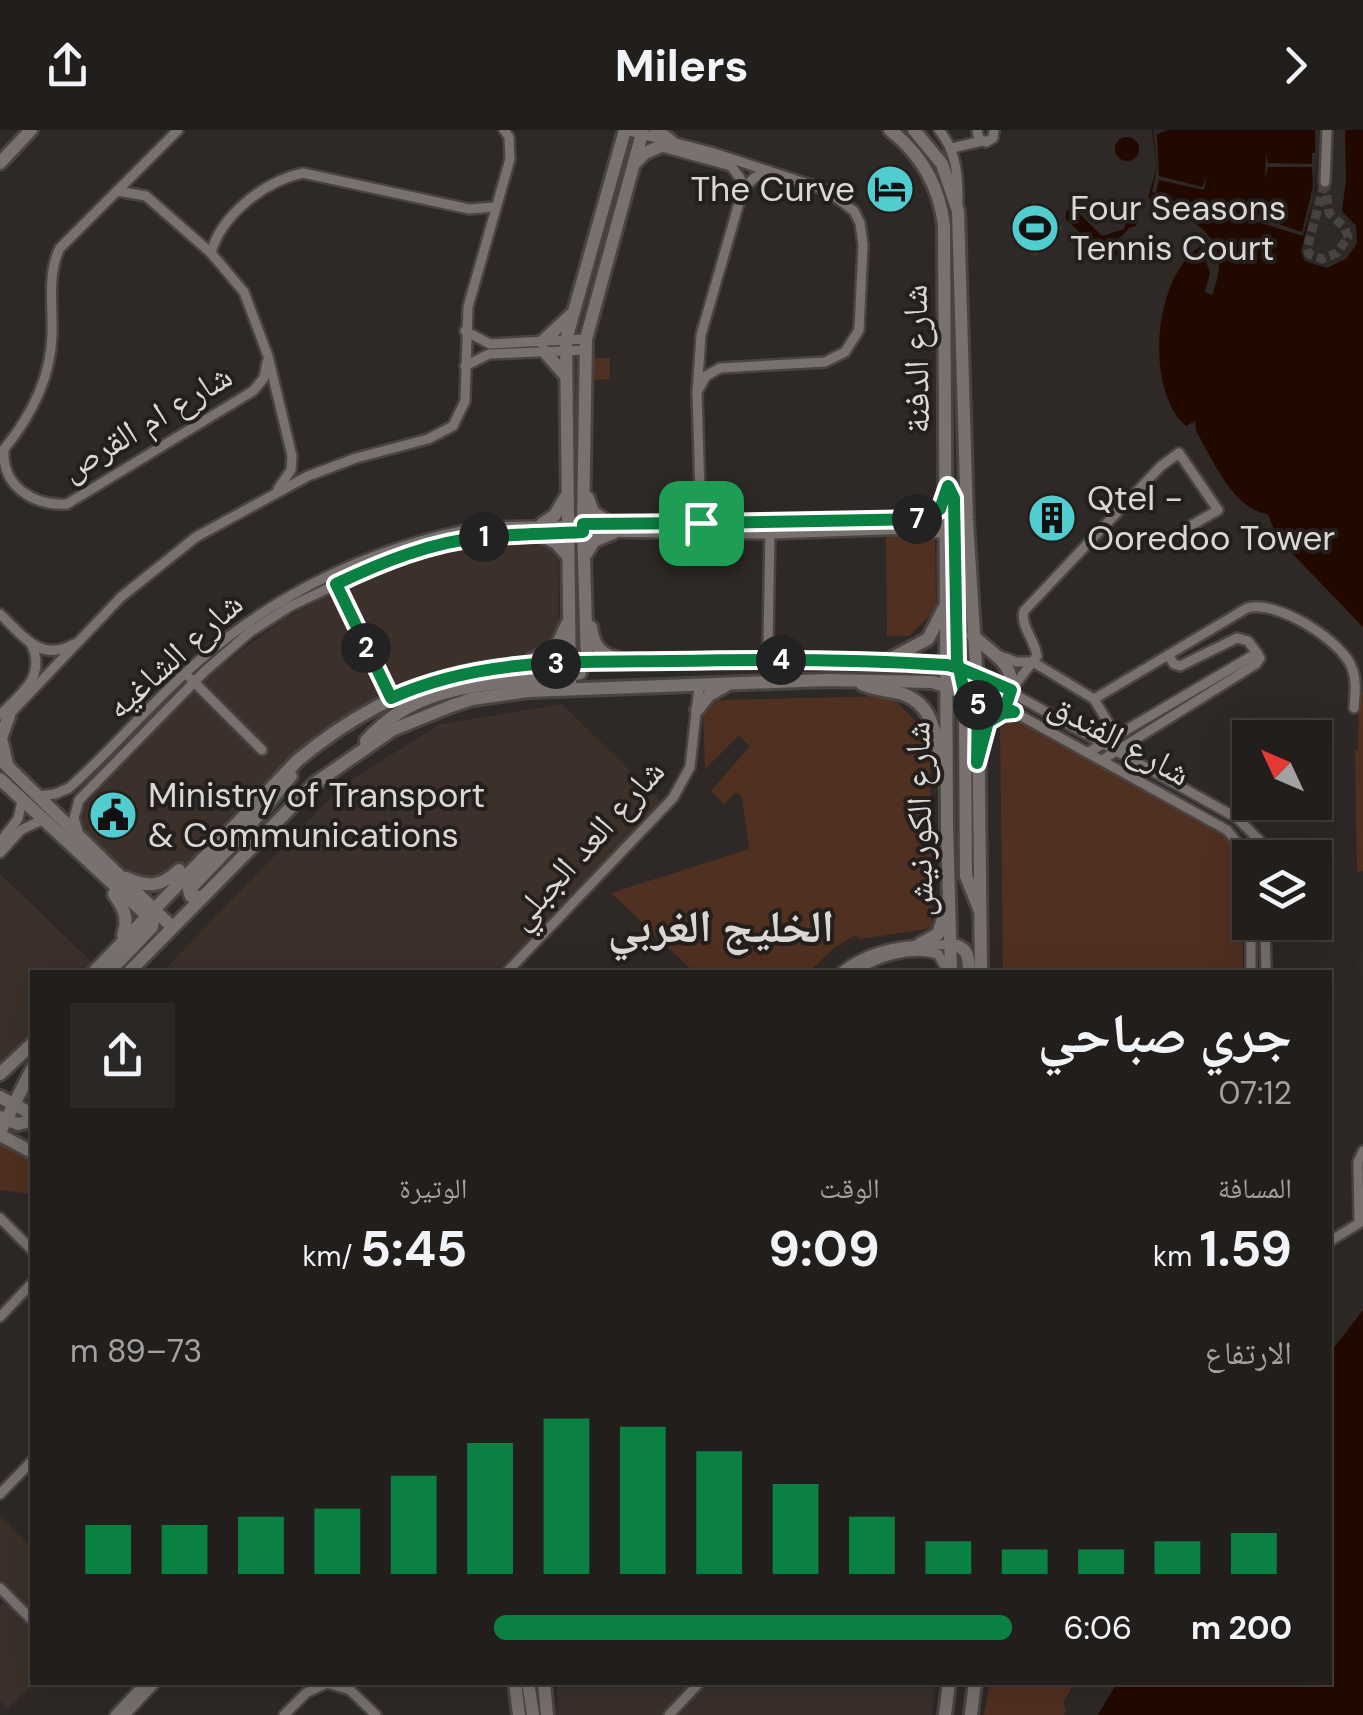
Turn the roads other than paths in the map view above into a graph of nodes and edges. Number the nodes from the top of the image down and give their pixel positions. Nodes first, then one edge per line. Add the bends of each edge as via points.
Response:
1 (31, 130) edge
2 (174, 130) edge
3 (504, 130) edge
4 (890, 130) edge
5 (914, 130) edge
6 (940, 130) edge
7 (995, 130) edge
8 (1327, 130) edge
9 (624, 132) edge
10 (645, 134) edge
11 (978, 134) edge
12 (666, 144) junction
13 (952, 148) junction
14 (0, 162) edge
15 (632, 166) junction
16 (768, 172) junction
17 (1324, 182) tunnel mouth
18 (743, 189) junction
19 (117, 191) junction
20 (495, 207) junction
21 (958, 211) junction
22 (210, 253) junction
23 (572, 314) junction
24 (465, 331) junction
25 (586, 344) junction
26 (566, 346) junction
27 (544, 347) junction
28 (700, 351) junction
29 (268, 356) junction
30 (465, 366) junction
31 (720, 368) junction
32 (565, 375) junction
33 (697, 392) junction
34 (566, 449) junction
35 (2, 452) edge
36 (948, 486) junction
37 (583, 490) junction
38 (276, 491) junction
39 (566, 495) junction
40 (770, 522) junction
41 (1192, 525) dead end
42 (575, 528) junction
43 (701, 528) junction
44 (612, 529) junction
45 (542, 530) junction
46 (770, 534) junction
47 (946, 534) junction
48 (568, 556) junction
49 (584, 556) junction
50 (334, 579) junction
51 (585, 590) junction
52 (947, 598) junction
53 (0, 614) edge
54 (578, 614) junction
55 (243, 631) junction
56 (973, 635) junction
57 (85, 637) junction
58 (30, 644) junction
59 (768, 644) dead end
60 (1258, 653) junction
61 (998, 655) junction
62 (1168, 655) junction
63 (630, 661) junction
64 (886, 661) junction
65 (1033, 662) junction
66 (524, 663) junction
67 (586, 663) junction
68 (953, 666) junction
69 (976, 673) junction
70 (185, 674) junction
71 (571, 675) junction
72 (856, 680) junction
73 (194, 682) junction
74 (728, 685) junction
75 (699, 686) junction
76 (947, 686) junction
77 (1011, 690) junction
78 (388, 691) junction
79 (964, 692) junction
80 (978, 698) junction
81 (1094, 699) junction
82 (1354, 708) dead end
83 (697, 710) junction
84 (1010, 710) junction
85 (3, 716) edge
86 (1116, 736) junction
87 (1104, 744) junction
88 (262, 750) dead end
89 (1116, 751) junction
90 (1089, 752) junction
91 (298, 760) junction
92 (1102, 760) junction
93 (4, 763) edge
94 (977, 763) junction
95 (946, 774) junction
96 (0, 779) edge
97 (38, 796) junction
98 (22, 800) junction
99 (244, 813) junction
100 (42, 820) junction
101 (80, 837) junction
102 (1236, 840) edge
103 (1258, 840) edge
104 (0, 842) edge
105 (0, 853) edge
106 (114, 879) junction
107 (950, 891) junction
108 (201, 897) junction
109 (981, 914) junction
110 (151, 916) junction
111 (172, 927) junction
112 (1251, 940) edge
113 (1265, 940) edge
114 (920, 944) junction
115 (950, 945) junction
116 (116, 947) junction
117 (96, 970) edge
118 (110, 970) edge
119 (131, 970) edge
120 (509, 970) edge
121 (843, 970) edge
122 (857, 970) edge
123 (949, 970) edge
124 (950, 970) edge
125 (970, 970) edge
126 (982, 970) edge
127 (1251, 970) edge
128 (1266, 970) edge
129 (30, 1046) edge
130 (30, 1072) edge
131 (0, 1074) edge
132 (0, 1098) edge
133 (14, 1104) junction
134 (30, 1114) edge
135 (30, 1117) edge
136 (2, 1126) edge
137 (30, 1150) edge
138 (1363, 1151) edge
139 (0, 1218) edge
140 (1361, 1222) edge
141 (1332, 1240) edge
142 (30, 1248) edge
143 (30, 1285) edge
144 (0, 1317) edge
145 (30, 1462) edge
146 (0, 1494) edge
147 (0, 1588) edge
148 (30, 1618) edge
149 (143, 1685) edge
150 (153, 1685) edge
151 (325, 1685) edge
152 (331, 1685) edge
153 (514, 1685) edge
154 (528, 1685) edge
155 (544, 1685) edge
156 (698, 1685) edge
157 (949, 1685) edge
158 (975, 1685) edge
159 (115, 1715) edge
160 (125, 1715) edge
161 (284, 1715) edge
162 (376, 1715) edge
163 (519, 1715) edge
164 (532, 1715) edge
165 (548, 1715) edge
166 (669, 1715) edge
167 (687, 1715) edge
168 (944, 1715) edge
169 (971, 1715) edge

1 - 14 street
2 - 19 street
3 - 20 street via 510,159
4 - 36 street, شارع الدفنة via 924,166 943,214
5 - 21 street, شارع الدفنة via 942,164
6 - 13 street, شارع الدفنة
7 - 11 street via 991,140
8 - 17 street
9 - 10 street
9 - 23 street
10 - 12 street
10 - 12 street
10 - 15 street
11 - 13 street
12 - 15 street
12 - 16 street
12 - 18 street via 731,166
13 - 21 street, شارع الدفنة
15 - 25 street
16 - 18 street
16 - 31 street via 826,190 854,211 862,245 860,330 845,352 825,362
18 - 28 street
19 - 22 street via 146,196
19 - 35 street via 54,258 48,368 32,409
20 - 22 street via 468,209 303,174 257,194 219,233
20 - 24 street
21 - 56 street, شارع الدفنة
22 - 29 street via 244,292
23 - 26 street
23 - 27 street
24 - 27 street via 490,344
24 - 30 street
25 - 26 street
25 - 37 street
26 - 27 street
26 - 32 street
27 - 30 street via 489,354
27 - 32 street
28 - 31 street
28 - 33 street
29 - 35 street, شارع ام القرص via 253,391 67,504 22,493 5,470
29 - 38 street via 292,456
30 - 38 street via 465,401 446,432
31 - 33 street
32 - 34 street
33 - 43 street
34 - 39 street
34 - 42 street via 573,462
36 - 40 street, شارع الشاغيه via 940,509 926,519
36 - 47 street, شارع الدفنة
36 - 68 street via 954,498
37 - 42 street
37 - 44 street via 593,512
38 - 57 street via 162,562
39 - 42 street
39 - 45 street
40 - 43 street, شارع الشاغيه
40 - 46 street
41 - 65 street via 1218,510 1179,453 1024,610 1036,650
42 - 44 street, شارع الشاغيه
42 - 45 street, شارع الشاغيه
42 - 48 street
42 - 49 street
42 - 51 street
43 - 44 street, شارع الشاغيه
43 - 46 street, شارع الشاغيه
44 - 49 street
45 - 48 street
45 - 50 street, شارع الشاغيه via 482,526 442,534
46 - 47 street, شارع الشاغيه
46 - 59 street
47 - 52 street, شارع الدفنة
48 - 54 street
49 - 51 street
50 - 55 street, شارع الشاغيه
50 - 78 street
51 - 54 street
52 - 64 street via 928,639
52 - 68 street, شارع الدفنة
53 - 58 street
54 - 63 street via 600,650
54 - 66 street via 556,648
54 - 67 street
54 - 71 street
55 - 70 street, شارع الشاغيه
55 - 73 street, شارع الشاغيه
56 - 61 street
56 - 69 street, شارع الدفنة
57 - 58 street via 56,652
57 - 85 street
58 - 85 street via 36,674
60 - 62 street via 1237,638 1180,666
60 - 86 street
60 - 89 street via 1256,664
61 - 65 street
61 - 77 street via 1011,672
62 - 81 street
62 - 82 street via 1246,608 1267,606 1339,648 1352,667
63 - 64 street
63 - 67 street
64 - 68 street
65 - 77 street
65 - 81 street
66 - 71 street
66 - 78 street
67 - 71 street
68 - 69 street
68 - 76 street, شارع الكورنيش
68 - 79 street
69 - 77 street, شارع الفندق
69 - 80 street, شارع الكورنيش
70 - 73 street
70 - 97 street, شارع الشاغيه via 69,788
71 - 75 street
71 - 108 street via 472,699 392,730 298,798
72 - 74 street
72 - 76 street
72 - 95 street via 924,708
73 - 88 street
73 - 101 street, شارع الشاغيه via 79,800 74,818
74 - 75 street
74 - 83 street
75 - 83 street, شارع العد الجبلي
76 - 79 street
76 - 95 street, شارع الكورنيش
77 - 84 street
77 - 87 street, شارع الفندق
78 - 91 street
79 - 80 street
79 - 109 street via 966,864
80 - 84 street, شارع الفندق
80 - 94 street, شارع الكورنيش
81 - 86 street
83 - 120 street, شارع العد الجبلي via 690,767 673,798
84 - 90 street, شارع الفندق
84 - 94 street via 988,722
85 - 93 street
86 - 87 street
87 - 89 street, شارع الفندق
87 - 90 street
89 - 92 street
89 - 103 street, شارع الفندق via 1237,818
90 - 92 street, شارع الفندق
91 - 99 street
91 - 108 street via 268,805 189,890
92 - 102 street, شارع الفندق
93 - 97 street
94 - 109 street, شارع الكورنيش
95 - 107 street, شارع الكورنيش
96 - 98 street
97 - 101 street
98 - 100 street
98 - 104 street via 18,819
99 - 106 street via 164,884
99 - 110 street
100 - 105 street
100 - 106 street
101 - 106 street
106 - 110 street
106 - 116 street via 127,924
107 - 114 street via 941,930
107 - 115 street, شارع الكورنيش
108 - 111 street
109 - 126 street, شارع الكورنيش
110 - 111 street
110 - 116 street
110 - 118 street
111 - 119 street
112 - 127 street
113 - 128 street
114 - 115 street
114 - 121 street via 885,949
115 - 124 street, شارع الكورنيش
115 - 125 street via 965,950
116 - 117 street
122 - 123 street via 886,956 919,952 938,954
129 - 131 street
130 - 133 street
132 - 133 street
133 - 134 street
133 - 136 street
135 - 136 street
136 - 137 street
138 - 140 street
139 - 142 street
140 - 141 street
143 - 144 street
145 - 146 street
147 - 148 street
149 - 159 street
150 - 160 street
151 - 161 street
152 - 162 street via 350,1690
153 - 163 street
154 - 164 street
155 - 165 street
156 - 166 street
156 - 167 street
157 - 168 street
158 - 169 street

